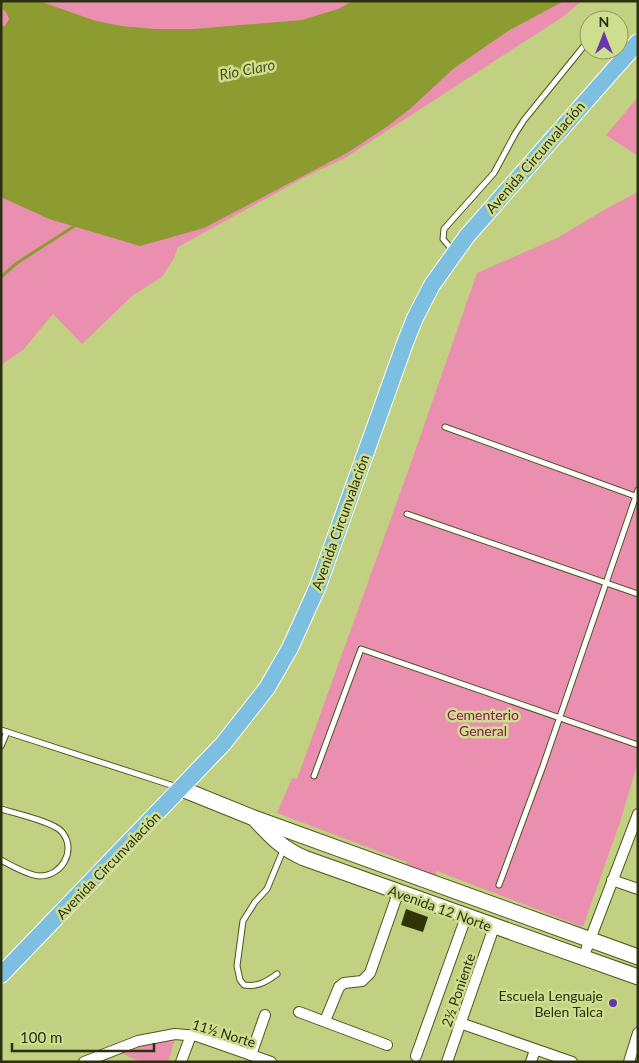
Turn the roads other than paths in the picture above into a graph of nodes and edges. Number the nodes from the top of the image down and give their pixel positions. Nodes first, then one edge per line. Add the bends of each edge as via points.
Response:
1 (638, 42) edge
2 (579, 52) edge
3 (454, 252) junction
4 (444, 426) dead end
5 (638, 490) edge
6 (635, 496) junction
7 (407, 514) dead end
8 (605, 582) junction
9 (638, 594) edge
10 (559, 718) junction
11 (4, 731) edge
12 (1, 746) edge
13 (638, 746) edge
14 (314, 776) dead end
15 (182, 788) junction
16 (1, 809) edge
17 (638, 814) edge
18 (254, 818) junction
19 (284, 848) junction
20 (1, 860) edge
21 (371, 860) junction
22 (364, 880) junction
23 (612, 880) junction
24 (499, 885) dead end
25 (638, 889) edge
26 (398, 893) junction
27 (466, 917) junction
28 (494, 927) junction
29 (589, 940) junction
30 (638, 957) edge
31 (583, 958) junction
32 (276, 974) dead end
33 (1, 976) edge
34 (638, 977) edge
35 (299, 1012) dead end
36 (265, 1015) dead end
37 (325, 1021) junction
38 (460, 1024) junction
39 (638, 1033) edge
40 (191, 1035) junction
41 (387, 1045) dead end
42 (535, 1050) junction
43 (244, 1056) edge
44 (416, 1056) dead end
45 (84, 1062) edge
46 (182, 1062) edge
47 (271, 1062) edge
48 (447, 1062) edge
49 (531, 1062) edge
50 (572, 1062) edge
51 (629, 1062) edge

1 - 3 main road, Avenida Circunvalación
2 - 3 lane via 524,120 494,173 444,230 443,239
3 - 15 main road, Avenida Circunvalación via 414,318 318,586 290,648 238,726
4 - 6 lane
5 - 6 lane
6 - 8 lane
7 - 8 lane
8 - 9 lane
8 - 10 lane
10 - 13 lane
10 - 14 lane via 361,650
10 - 24 lane
11 - 12 lane
11 - 15 lane
15 - 18 main road, Avenida 12 Norte
15 - 33 main road, Avenida Circunvalación
16 - 20 lane via 53,826 62,832 68,844 60,870 50,874 39,876
17 - 23 street
18 - 19 main road, Avenida 12 Norte
18 - 21 main road, Avenida 12 Norte
19 - 22 main road, Avenida 12 Norte
19 - 32 lane via 267,889 244,921 237,966 244,985 258,985
21 - 22 main road
21 - 29 main road, Avenida 12 Norte
22 - 26 main road, Avenida 12 Norte
23 - 25 street
23 - 29 street
26 - 27 main road, Avenida 12 Norte
26 - 37 street via 370,973 362,981 344,983 339,987
27 - 28 main road, Avenida 12 Norte
27 - 44 street
28 - 31 main road, Avenida 12 Norte
28 - 38 street, 2½ Poniente
29 - 30 main road, Avenida 12 Norte
29 - 31 street
31 - 34 main road, Avenida 12 Norte
35 - 37 street
36 - 43 street
37 - 41 street
38 - 42 street
38 - 48 street, 2½ Poniente
39 - 51 street
40 - 43 street, 11½ Norte
40 - 45 street, 11½ Norte via 164,1035 138,1041
40 - 46 street
42 - 49 street
42 - 50 street
43 - 47 street, 11½ Norte

